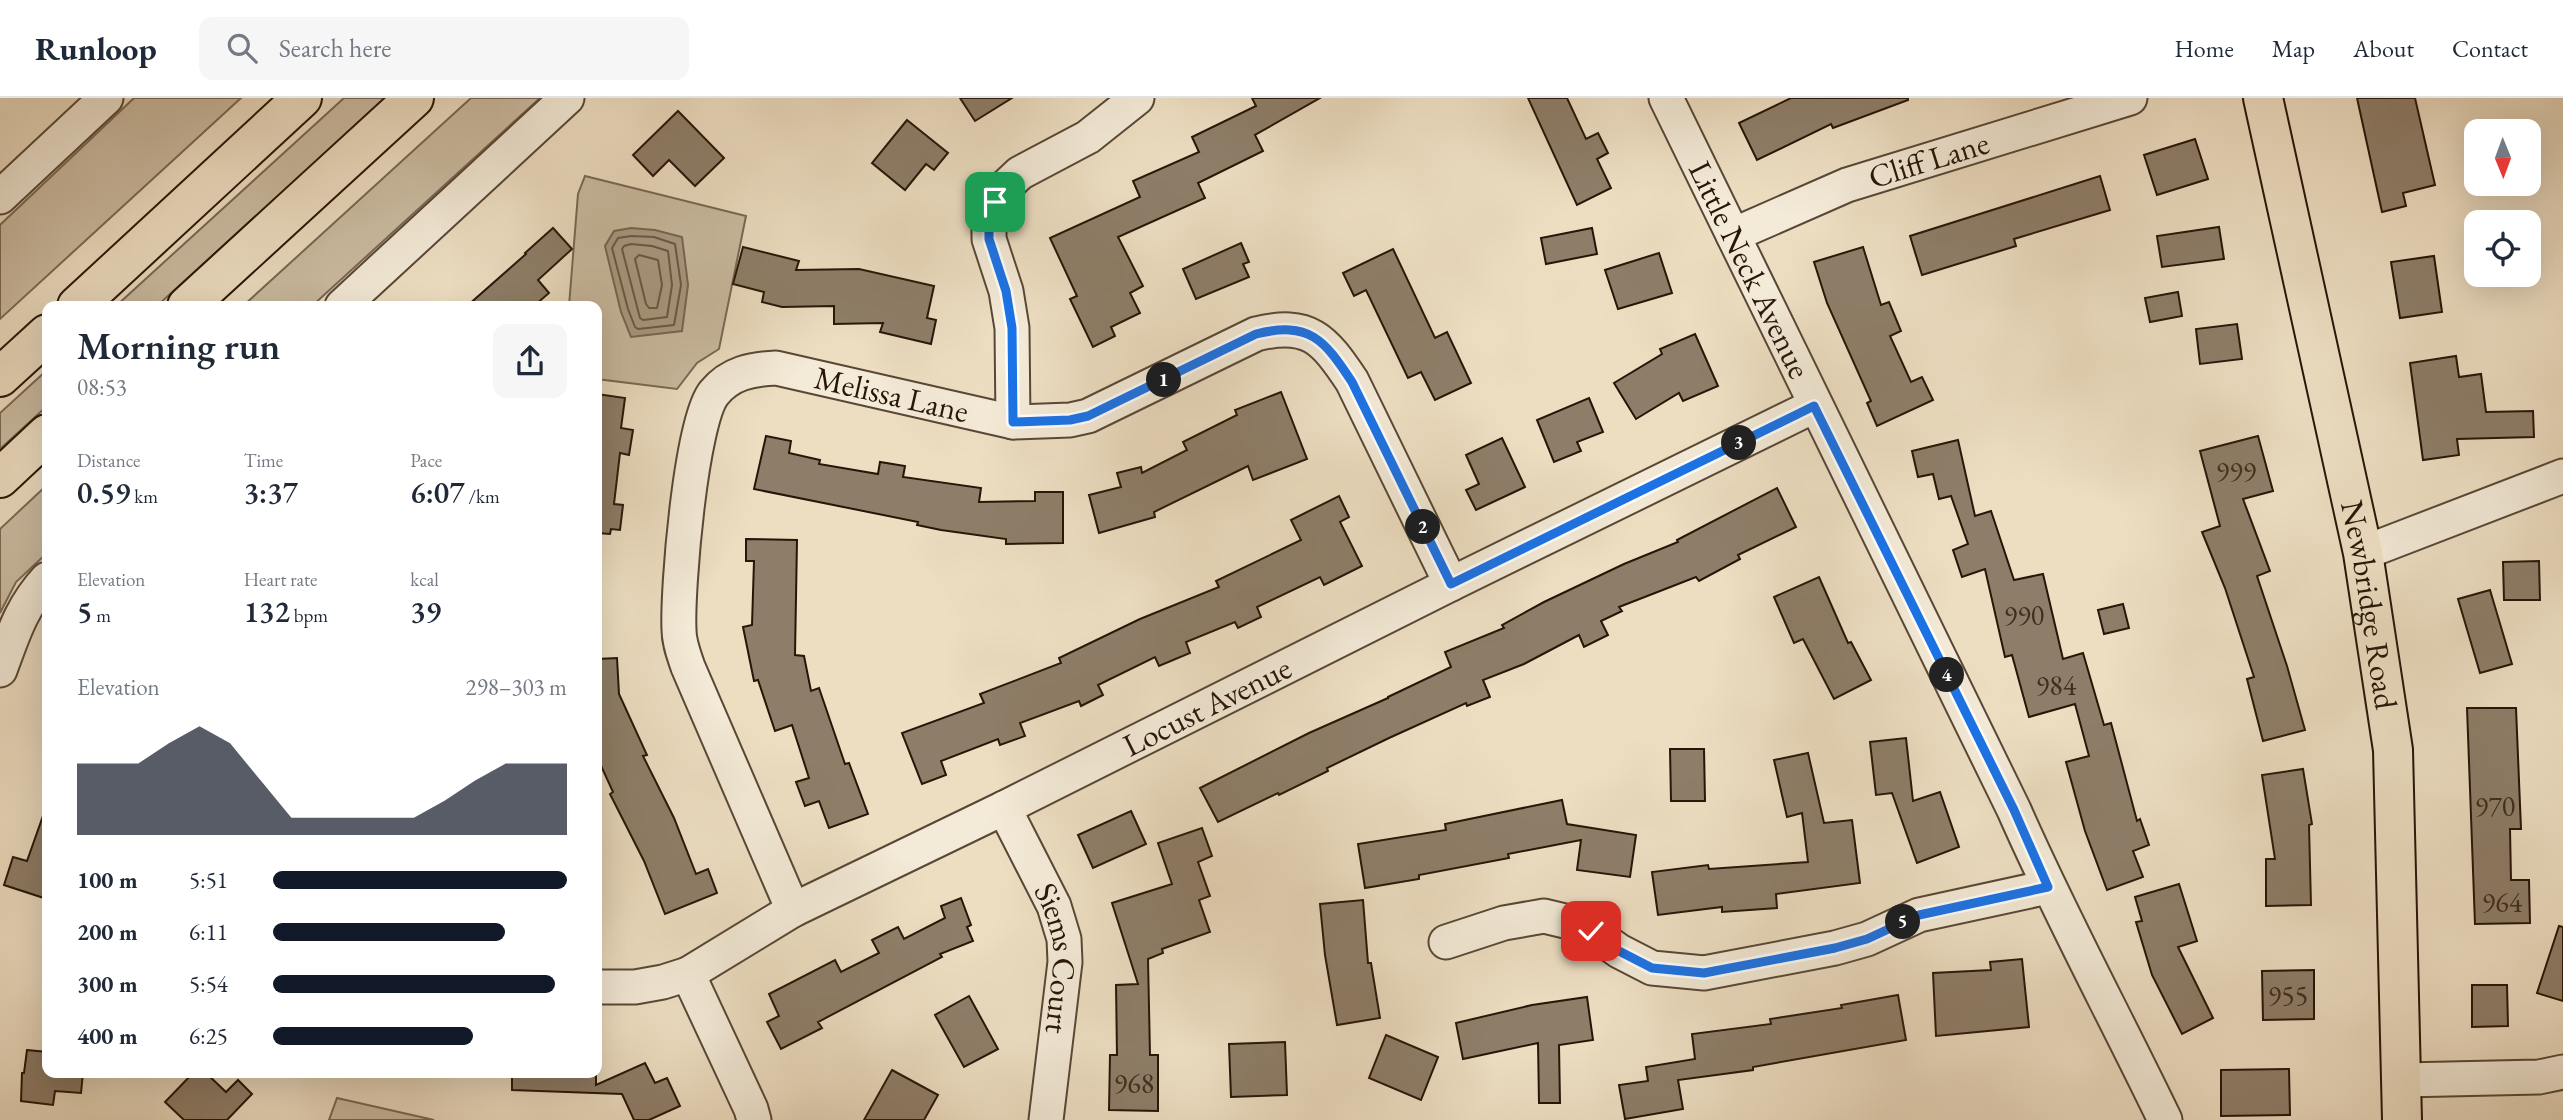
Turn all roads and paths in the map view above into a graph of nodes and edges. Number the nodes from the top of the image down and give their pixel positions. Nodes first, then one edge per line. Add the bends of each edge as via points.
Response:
1 (106, 98) edge
2 (302, 98) edge
3 (415, 98) edge
4 (567, 98) edge
5 (1137, 98) edge
6 (1666, 98) edge
7 (2130, 98) edge
8 (2263, 98) edge
9 (0, 197) edge
10 (1734, 235) junction
11 (82, 301) edge
12 (192, 301) edge
13 (347, 301) edge
14 (42, 339) edge
15 (0, 377) edge
16 (1814, 406) junction
17 (1013, 422) junction
18 (42, 439) edge
19 (2563, 476) edge
20 (0, 478) edge
21 (2363, 553) junction
22 (1451, 584) junction
23 (42, 585) edge
24 (0, 670) edge
25 (1004, 808) junction
26 (2048, 887) junction
27 (793, 910) junction
28 (1446, 942) dead end
29 (688, 974) junction
30 (602, 987) edge
31 (2563, 1072) edge
32 (2403, 1080) junction
33 (754, 1120) edge
34 (1046, 1120) edge
35 (2165, 1120) edge
36 (2402, 1120) edge

1 - 9 street
2 - 11 main road
3 - 12 main road
4 - 13 street
5 - 17 street via 1087,137 1020,173 995,202 989,239 1012,328
6 - 10 street, Little Neck Avenue
7 - 10 street, Cliff Lane via 1847,186
8 - 21 main road, Newbridge Road
10 - 16 street, Little Neck Avenue
14 - 15 main road
16 - 22 street, Locust Avenue
16 - 26 street, Little Neck Avenue
17 - 22 street, Melissa Lane via 1088,416 1256,334 1279,328 1303,330 1332,352 1352,382
17 - 27 street, Melissa Lane via 776,368 732,377 706,405 678,592 679,634 688,667
18 - 20 main road
19 - 21 street
21 - 32 main road, Newbridge Road via 2393,750
22 - 25 street, Locust Avenue
23 - 24 street via 23,610
25 - 27 street, Locust Avenue
25 - 34 street, Siems Court via 1055,906 1065,939
26 - 28 street via 1919,915 1835,948 1704,973 1652,968 1591,931 1544,916
26 - 35 street, Little Neck Avenue
27 - 29 street, Locust Avenue
29 - 30 street, Locust Avenue via 635,987
29 - 33 street
31 - 32 street via 2539,1077
32 - 36 main road, Newbridge Road

